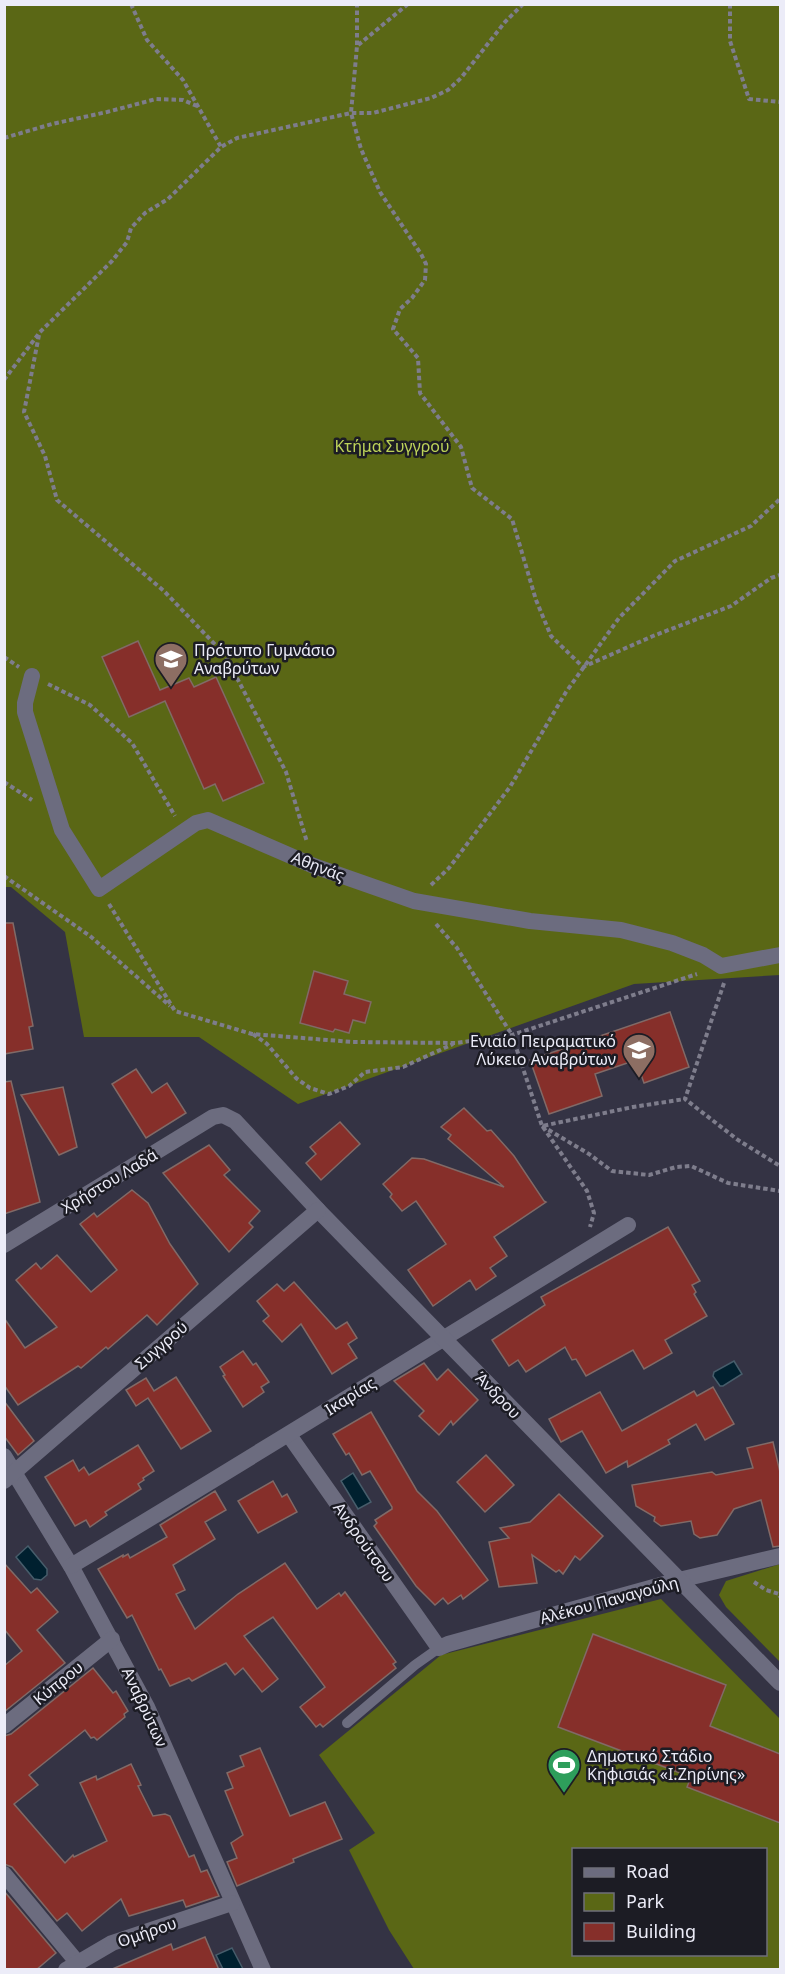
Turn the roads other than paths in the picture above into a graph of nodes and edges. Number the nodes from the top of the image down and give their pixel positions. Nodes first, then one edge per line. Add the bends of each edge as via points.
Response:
1 (32, 676) road end
2 (780, 955) edge
3 (213, 1117) joint
4 (318, 1210) junction
5 (628, 1225) dead end
6 (4, 1245) edge
7 (442, 1337) junction
8 (289, 1435) junction
9 (4, 1456) edge
10 (10, 1476) edge
11 (780, 1556) edge
12 (71, 1566) junction
13 (679, 1580) junction
14 (112, 1639) junction
15 (439, 1648) junction
16 (780, 1683) edge
17 (348, 1723) dead end
18 (4, 1726) edge
19 (4, 1874) edge
20 (232, 1903) junction
21 (72, 1966) edge
22 (263, 1970) edge

1 - 2 street, Αθηνάς via 25,712 60,824 99,890 184,831 208,820 314,866 414,902 530,921 621,930 672,943 726,965
3 - 4 street, Άνδρου via 223,1115 235,1121
3 - 6 street, Χρήστου Λαδά
4 - 7 street, Άνδρου
4 - 10 street, Συγγρού
5 - 7 street, Ικαρίας
7 - 8 street, Ικαρίας
7 - 13 street, Άνδρου
8 - 12 street, Ικαρίας
8 - 15 street, Ανδρούτσου
9 - 10 street, Αναβρύτων
10 - 12 street, Αναβρύτων
11 - 13 street, Αλέκου Παναγούλη
12 - 14 street, Αναβρύτων
13 - 15 street, Αλέκου Παναγούλη
13 - 16 street, Άνδρου
14 - 18 street, Κύπρου
14 - 20 street, Αναβρύτων via 147,1707
15 - 17 lane
19 - 21 street
20 - 21 street, Ομήρου via 112,1943
20 - 22 street, Αναβρύτων

